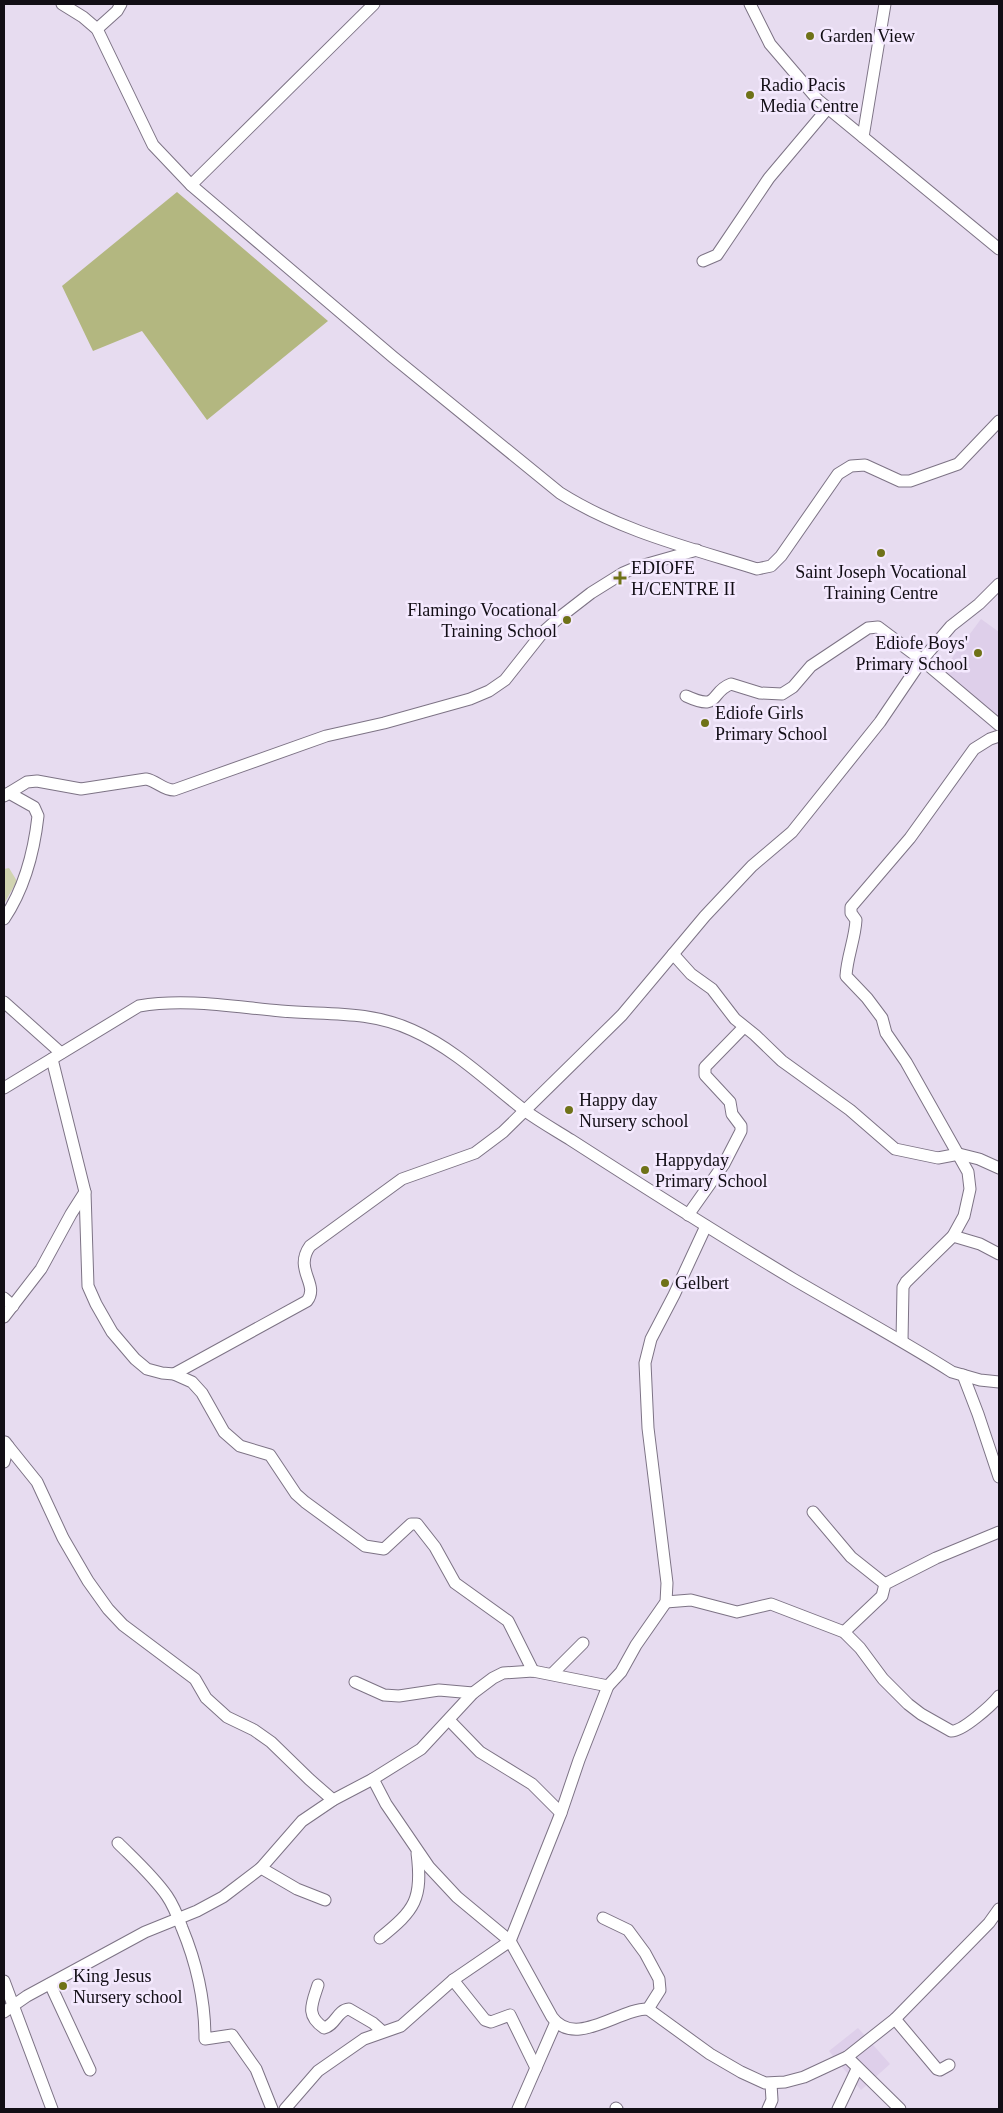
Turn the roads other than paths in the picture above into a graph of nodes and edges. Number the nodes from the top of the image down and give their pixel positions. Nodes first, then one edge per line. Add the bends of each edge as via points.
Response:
1 (62, 4) edge
2 (121, 4) edge
3 (374, 4) edge
4 (750, 4) edge
5 (885, 4) edge
6 (97, 29) junction
7 (828, 108) junction
8 (863, 137) junction
9 (191, 185) junction
10 (999, 250) edge
11 (703, 262) dead end
12 (999, 421) edge
13 (697, 550) junction
14 (999, 584) edge
15 (922, 660) junction
16 (686, 696) dead end
17 (999, 725) edge
18 (999, 736) edge
19 (7, 795) edge
20 (4, 919) edge
21 (674, 954) junction
22 (4, 1002) edge
23 (744, 1027) junction
24 (56, 1056) junction
25 (4, 1088) edge
26 (525, 1110) junction
27 (959, 1154) junction
28 (999, 1168) edge
29 (85, 1192) junction
30 (688, 1215) junction
31 (706, 1226) junction
32 (953, 1236) junction
33 (999, 1254) edge
34 (4, 1298) edge
35 (13, 1306) junction
36 (4, 1317) edge
37 (902, 1341) junction
38 (174, 1374) junction
39 (963, 1376) junction
40 (999, 1382) edge
41 (6, 1443) edge
42 (4, 1462) edge
43 (999, 1477) edge
44 (813, 1512) dead end
45 (999, 1532) edge
46 (885, 1584) junction
47 (666, 1602) junction
48 (844, 1632) junction
49 (583, 1643) dead end
50 (533, 1671) junction
51 (552, 1674) junction
52 (355, 1682) dead end
53 (608, 1686) junction
54 (473, 1693) junction
55 (999, 1696) edge
56 (449, 1720) junction
57 (373, 1779) junction
58 (333, 1800) junction
59 (561, 1813) junction
60 (118, 1843) dead end
61 (417, 1852) junction
62 (261, 1868) junction
63 (325, 1900) dead end
64 (999, 1909) edge
65 (178, 1918) junction
66 (603, 1918) dead end
67 (380, 1938) dead end
68 (510, 1942) junction
69 (454, 1980) junction
70 (4, 1981) edge
71 (50, 1984) junction
72 (318, 1985) dead end
73 (8, 2008) edge
74 (648, 2009) junction
75 (895, 2019) junction
76 (556, 2022) junction
77 (382, 2031) junction
78 (847, 2057) junction
79 (949, 2065) dead end
80 (536, 2068) junction
81 (857, 2068) junction
82 (90, 2070) dead end
83 (771, 2084) junction
84 (52, 2109) edge
85 (272, 2109) edge
86 (285, 2109) edge
87 (518, 2109) edge
88 (768, 2109) edge
89 (838, 2109) edge
90 (900, 2109) edge

1 - 6 street
2 - 6 street
3 - 9 street
4 - 7 street via 770,44
5 - 8 street
6 - 9 street via 153,145
7 - 8 street
7 - 11 street via 769,178 717,254
8 - 10 street
9 - 13 street via 560,493 611,521
12 - 13 street via 958,464 910,481 900,481 864,465 851,466 838,474 782,556 771,566 758,569
13 - 19 street via 637,567 607,583 543,632 505,680 470,698 370,727 326,736 174,790 146,779 81,789 37,781 27,782
14 - 15 street via 980,604 951,626
15 - 16 street via 874,626 811,666 793,687 782,694 760,693 731,684 708,702
15 - 17 street
15 - 21 street via 880,722 792,832 752,866
18 - 27 street via 974,749 910,838 856,900 850,913 856,920 856,927 846,960 846,976 882,1018 886,1033
19 - 20 street via 34,807 38,816 25,879
21 - 23 street via 691,974 712,989
21 - 26 street via 622,1015
22 - 24 street
23 - 27 street via 782,1062 850,1110 895,1149 938,1158
23 - 30 street via 705,1067 709,1080 730,1102 741,1131 724,1164
24 - 25 street
24 - 26 street via 139,1006 163,1002 372,1016 412,1030 444,1047
24 - 29 street
26 - 30 street
26 - 38 street via 481,1149 402,1179 310,1246 303,1262 311,1291 306,1301
27 - 28 street
27 - 32 street via 968,1172 970,1190 964,1216
29 - 35 street via 41,1269
29 - 38 street via 88,1286 96,1304 118,1341 135,1359 147,1369
30 - 31 street
31 - 37 street
31 - 47 street via 651,1339 645,1363 648,1428 668,1583
32 - 33 street
32 - 37 street via 906,1282
34 - 35 street
35 - 36 street
37 - 39 street
38 - 50 street via 192,1382 202,1392 217,1422 233,1441 247,1449 270,1455 296,1494 364,1546 384,1549 411,1524 417,1524 435,1547 455,1583 508,1621
39 - 40 street
39 - 43 street
41 - 42 street
41 - 58 street via 37,1482 63,1538 108,1609 195,1679 206,1698 226,1717 271,1742
44 - 46 street via 852,1557
45 - 46 street
46 - 48 street via 882,1596
47 - 48 street via 691,1600 736,1612 771,1604
47 - 53 street via 621,1672
48 - 55 street via 908,1704 951,1731 965,1725
49 - 51 street
50 - 51 street
50 - 54 street via 503,1674
51 - 53 street
52 - 54 street via 384,1695 439,1690
53 - 59 street
54 - 56 street
56 - 57 street via 421,1749
56 - 59 street via 480,1752 532,1784
57 - 58 street
57 - 61 street
58 - 62 street via 294,1828
59 - 68 street
60 - 65 street via 164,1892
61 - 67 street via 420,1878 415,1899 408,1913
61 - 68 street via 457,1897
62 - 63 street via 297,1890
62 - 65 street via 223,1896
64 - 75 street
65 - 71 street via 145,1932
65 - 85 street via 196,1969 206,2039 232,2035 256,2070
66 - 74 street via 628,1930 659,1979 660,1990
68 - 69 street
68 - 76 street
69 - 77 street via 401,2026
69 - 80 street via 485,2020 491,2022 510,2015
70 - 73 street
71 - 73 street
71 - 82 street
72 - 77 street via 311,2008 311,2015 317,2023 328,2027 349,2008
73 - 84 street
74 - 76 street via 575,2029
74 - 83 street via 724,2063
75 - 78 street
75 - 79 street via 937,2069
76 - 80 street
77 - 86 street via 364,2039 318,2071
78 - 81 street
78 - 83 street via 804,2077
80 - 87 street
81 - 89 street
81 - 90 street
83 - 88 street via 772,2100

